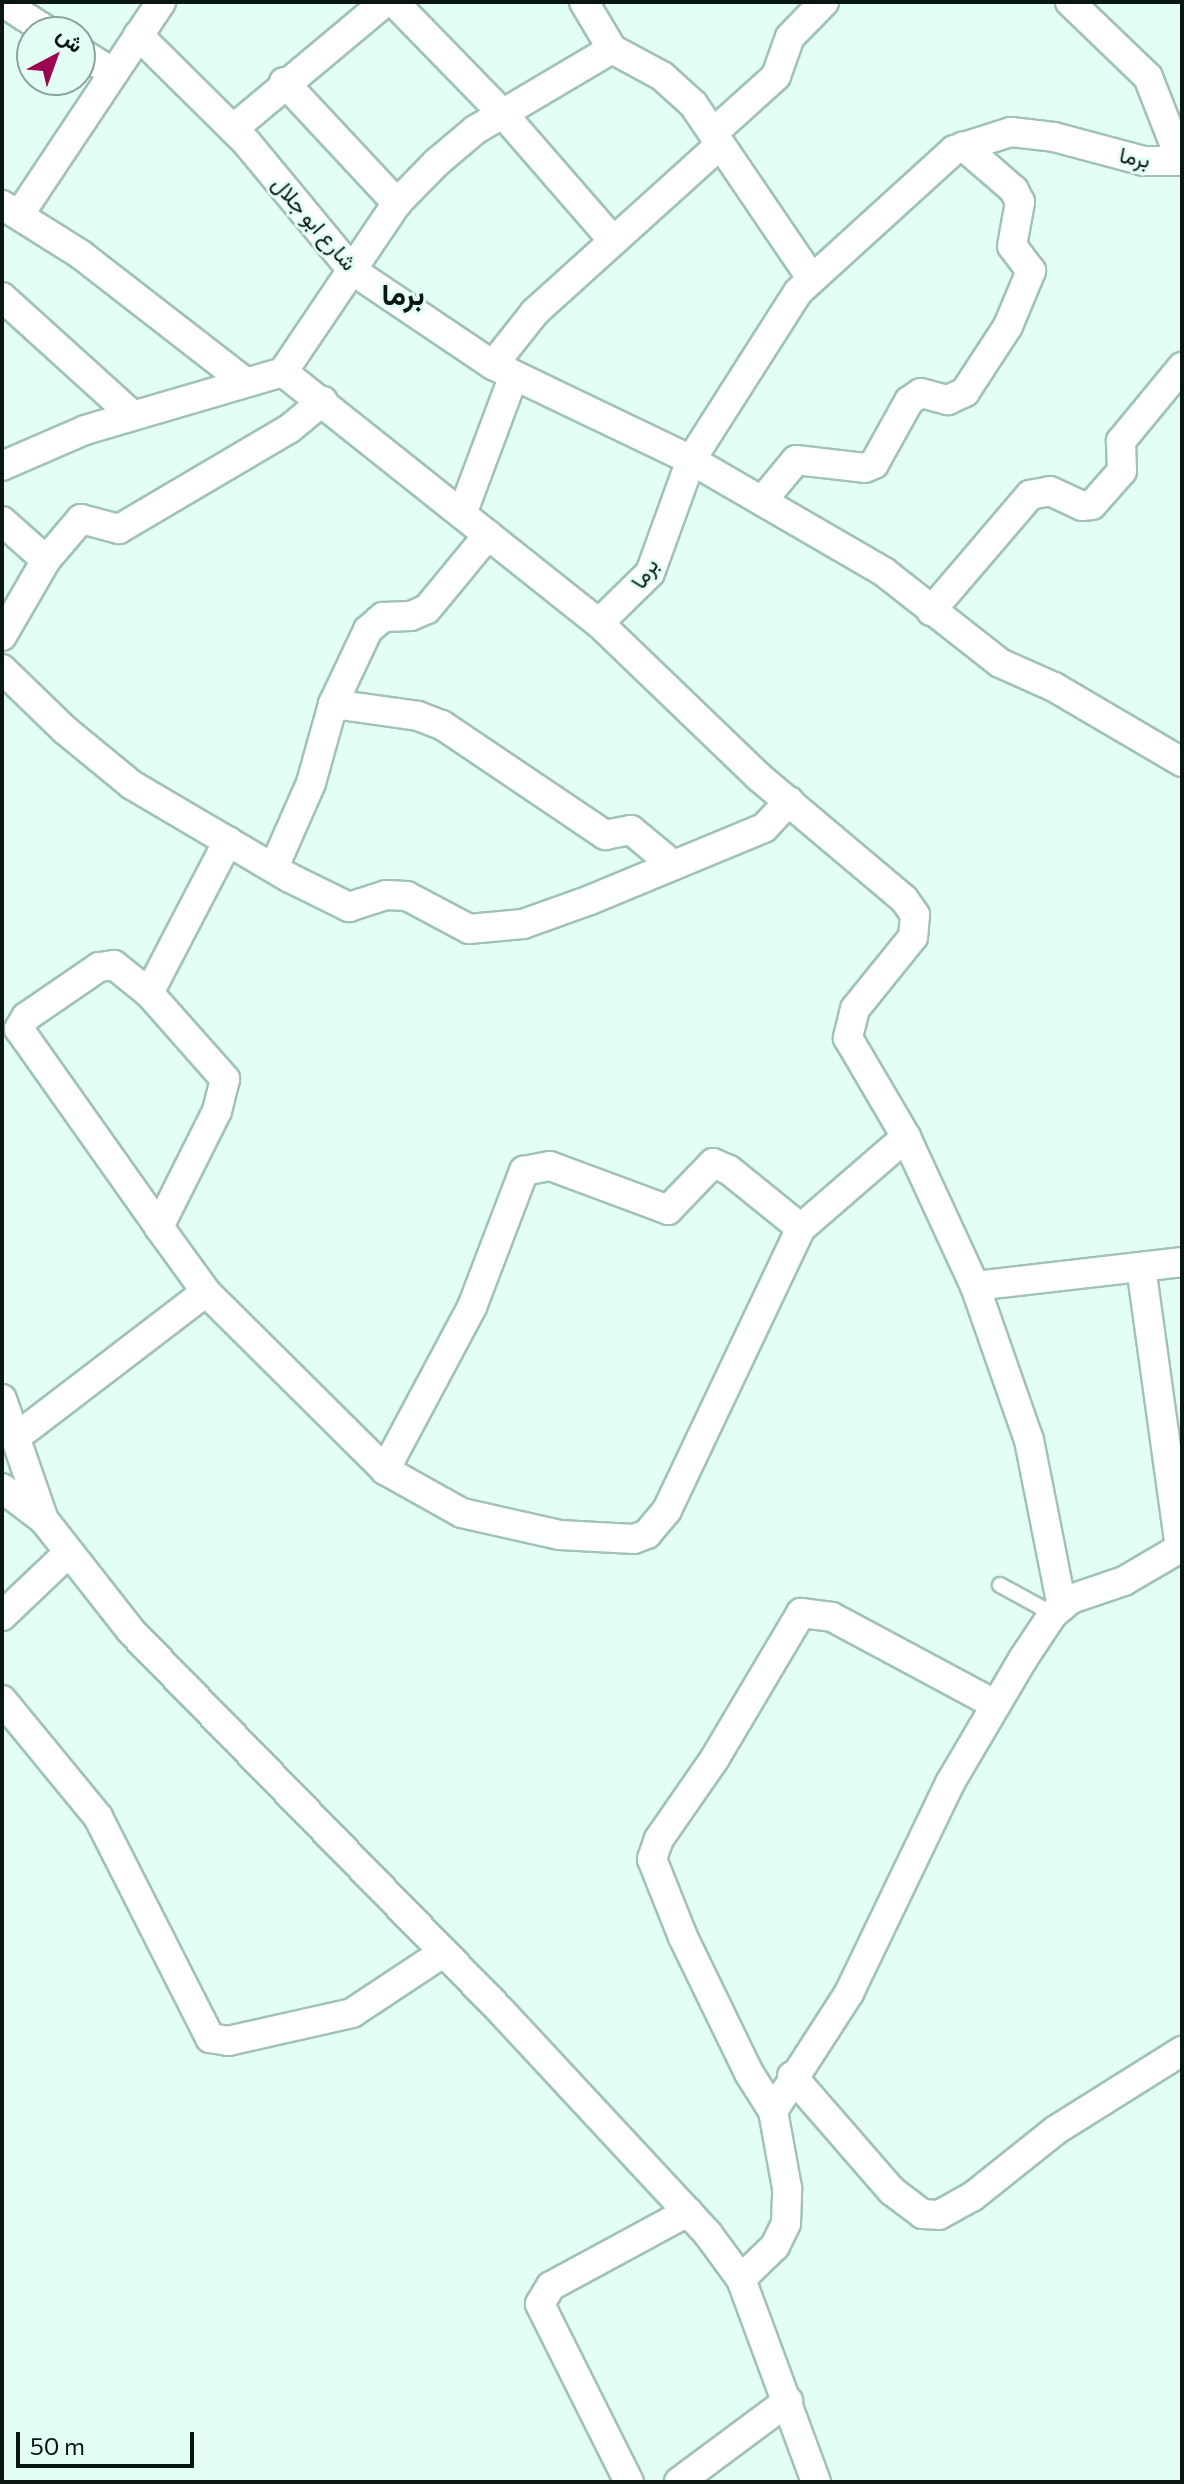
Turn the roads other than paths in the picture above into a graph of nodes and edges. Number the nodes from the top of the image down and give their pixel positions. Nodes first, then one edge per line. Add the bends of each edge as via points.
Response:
1 (2, 2) edge
2 (385, 2) edge
3 (394, 2) edge
4 (584, 2) edge
5 (824, 2) edge
6 (1070, 2) edge
7 (156, 4) edge
8 (24, 16) edge
9 (138, 35) junction
10 (612, 49) junction
11 (96, 62) edge
12 (113, 73) junction
13 (284, 82) junction
14 (504, 115) junction
15 (233, 129) junction
16 (716, 139) junction
17 (963, 146) junction
18 (1182, 161) edge
19 (397, 203) junction
20 (11, 210) edge
21 (611, 238) junction
22 (353, 271) junction
23 (810, 276) junction
24 (2, 297) edge
25 (1182, 367) edge
26 (504, 370) junction
27 (283, 372) junction
28 (244, 381) junction
29 (323, 401) junction
30 (132, 415) junction
31 (691, 460) junction
32 (2, 466) edge
33 (762, 501) junction
34 (462, 514) junction
35 (2, 521) edge
36 (488, 535) junction
37 (46, 560) junction
38 (931, 611) junction
39 (599, 623) junction
40 (2, 636) edge
41 (2, 669) edge
42 (333, 704) junction
43 (1182, 762) edge
44 (789, 801) junction
45 (228, 841) junction
46 (672, 864) junction
47 (274, 867) junction
48 (149, 993) junction
49 (906, 1137) junction
50 (159, 1227) junction
51 (801, 1228) junction
52 (1182, 1262) edge
53 (1141, 1267) junction
54 (975, 1286) junction
55 (206, 1292) junction
56 (2, 1399) edge
57 (15, 1438) junction
58 (385, 1470) junction
59 (2, 1488) edge
60 (44, 1520) junction
61 (1181, 1548) edge
62 (66, 1555) junction
63 (1000, 1585) dead end
64 (1058, 1610) junction
65 (2, 1616) edge
66 (2, 1700) edge
67 (996, 1705) junction
68 (444, 1952) junction
69 (1182, 2051) edge
70 (792, 2076) junction
71 (773, 2111) junction
72 (688, 2212) junction
73 (741, 2279) junction
74 (788, 2401) junction
75 (629, 2482) edge
76 (679, 2482) edge
77 (816, 2482) edge

1 - 8 street
2 - 13 street
3 - 14 street
4 - 10 street
5 - 16 street via 790,37 776,76
6 - 18 street via 1148,77
7 - 9 street
9 - 12 street
9 - 15 street, شارع ابو جلال
10 - 14 street
10 - 16 street via 674,86
11 - 12 street
12 - 20 street
13 - 15 street
13 - 19 street
14 - 19 street via 475,130
14 - 21 street
15 - 22 street, شارع ابو جلال
16 - 21 street
16 - 23 street
17 - 18 street, برما via 1011,132 1054,137 1144,161
17 - 23 street, برما
17 - 33 street via 1014,190 1020,202 1012,246 1031,271 1008,326 965,392 948,400 921,393 909,401 874,464 865,468 796,460
19 - 22 street
20 - 28 street via 80,254
21 - 26 street via 535,312
22 - 26 street, شارع ابو جلال
22 - 27 street
23 - 31 street, برما
24 - 30 street
25 - 38 street via 1121,441 1122,471 1092,505 1082,506 1050,491 1030,495
26 - 31 street, شارع ابو جلال
26 - 34 street
27 - 28 street
27 - 29 street
28 - 30 street
29 - 34 street
29 - 37 street via 289,429 119,529 81,519
30 - 32 street
31 - 33 street, شارع ابو جلال
31 - 39 street, برما via 650,573
33 - 38 street, شارع ابو جلال via 884,572
34 - 36 street
35 - 37 street
36 - 39 street
36 - 42 street via 427,609 371,625
37 - 40 street
38 - 43 street, شارع ابو جلال via 1000,663 1054,687
39 - 44 street
41 - 45 street via 132,785
42 - 46 street via 418,716 442,725 605,835 631,830
42 - 47 street via 311,783
44 - 46 street via 764,828
44 - 49 street via 904,899 917,921 913,937 855,1009 848,1027 850,1046
45 - 47 street
45 - 48 street
46 - 47 street via 523,924 480,930 399,894 349,907
48 - 50 street via 225,1079 217,1111
48 - 50 street via 114,965 99,967 26,1017 19,1029
49 - 51 street
49 - 54 street
50 - 55 street
51 - 58 street via 667,1510 647,1534 634,1539 560,1535 462,1513
51 - 58 street via 713,1163 668,1210 550,1166 524,1171 472,1307
52 - 53 street
53 - 54 street
53 - 61 street
54 - 64 street via 1029,1440
55 - 57 street
55 - 58 street
56 - 57 street
57 - 60 street
59 - 60 street
60 - 62 street
61 - 64 street via 1151,1569
62 - 65 street
62 - 68 street via 131,1631
63 - 64 lane
64 - 67 street
66 - 68 street via 98,1817 210,2038 228,2041 352,2013
67 - 70 street via 950,1783 849,1993
67 - 71 street via 832,1617 801,1613 659,1839 652,1859 683,1937
68 - 72 street
69 - 70 street via 1056,2130 972,2197 939,2215 922,2214 892,2191
70 - 71 street
71 - 73 street via 787,2188 786,2223 775,2246
72 - 73 street
72 - 75 street via 551,2286 540,2304
73 - 74 street
74 - 76 street
74 - 77 street

